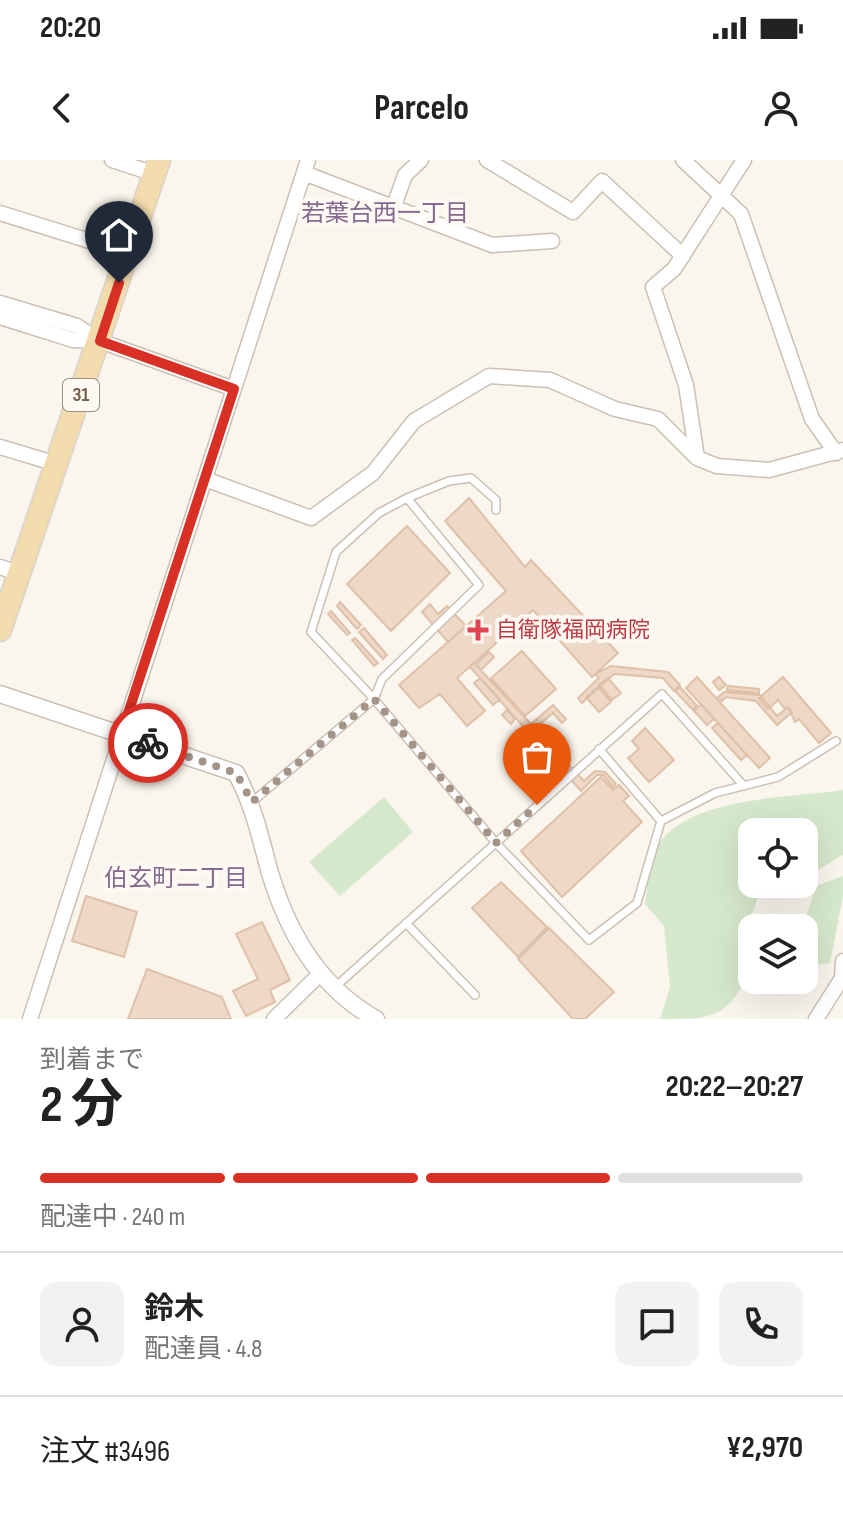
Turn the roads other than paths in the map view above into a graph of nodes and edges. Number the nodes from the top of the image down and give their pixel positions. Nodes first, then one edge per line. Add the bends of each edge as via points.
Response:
1 (112, 160) edge
2 (421, 160) edge
3 (487, 160) edge
4 (683, 160) edge
5 (744, 160) edge
6 (157, 167) edge
7 (306, 167) edge
8 (721, 195) junction
9 (393, 209) junction
10 (0, 213) edge
11 (552, 241) dead end
12 (128, 253) junction
13 (683, 256) junction
14 (0, 303) edge
15 (0, 317) edge
16 (100, 341) junction
17 (234, 389) junction
18 (0, 447) edge
19 (839, 451) edge
20 (697, 458) junction
21 (57, 464) junction
22 (205, 479) junction
23 (407, 498) junction
24 (496, 510) dead end
25 (9, 570) edge
26 (0, 630) edge
27 (0, 694) edge
28 (374, 699) junction
29 (121, 735) junction
30 (836, 741) dead end
31 (599, 749) junction
32 (744, 786) junction
33 (252, 802) junction
34 (661, 821) junction
35 (496, 843) junction
36 (406, 923) junction
37 (843, 961) edge
38 (321, 973) junction
39 (842, 979) edge
40 (332, 989) junction
41 (475, 995) dead end
42 (30, 1019) edge
43 (274, 1019) edge
44 (376, 1019) edge
45 (816, 1019) edge

1 - 6 street
2 - 9 street via 405,175
3 - 13 street via 573,212 602,181
4 - 8 street
5 - 8 street
6 - 12 main road, 31
7 - 9 street
7 - 17 street
8 - 13 street
8 - 19 street via 741,214 812,419
9 - 11 street via 492,245
10 - 12 street
12 - 16 main road, 31
13 - 20 street via 653,287 686,385
14 - 16 street via 77,326
15 - 16 street via 73,340
16 - 17 street
16 - 21 main road, 31
17 - 22 street
18 - 21 street
19 - 20 street via 769,470 717,466
20 - 22 street via 658,419 615,409 550,380 489,376 414,421 373,473 311,518
21 - 25 main road, 31
22 - 29 street
23 - 24 lane via 471,478 496,500
23 - 28 lane via 379,513 336,552 311,632
23 - 28 lane via 479,585 382,679
25 - 26 main road, 31
27 - 29 street
28 - 33 lane
28 - 35 lane
29 - 33 street via 236,773
29 - 42 street
30 - 32 lane via 778,777
31 - 32 lane via 662,694
31 - 34 lane
31 - 35 lane
32 - 34 lane via 715,793
33 - 38 street via 287,919
34 - 35 lane via 637,903 589,940
35 - 36 lane
36 - 40 lane
36 - 41 lane
37 - 39 street
38 - 40 street
38 - 43 street
39 - 45 street
40 - 44 street

